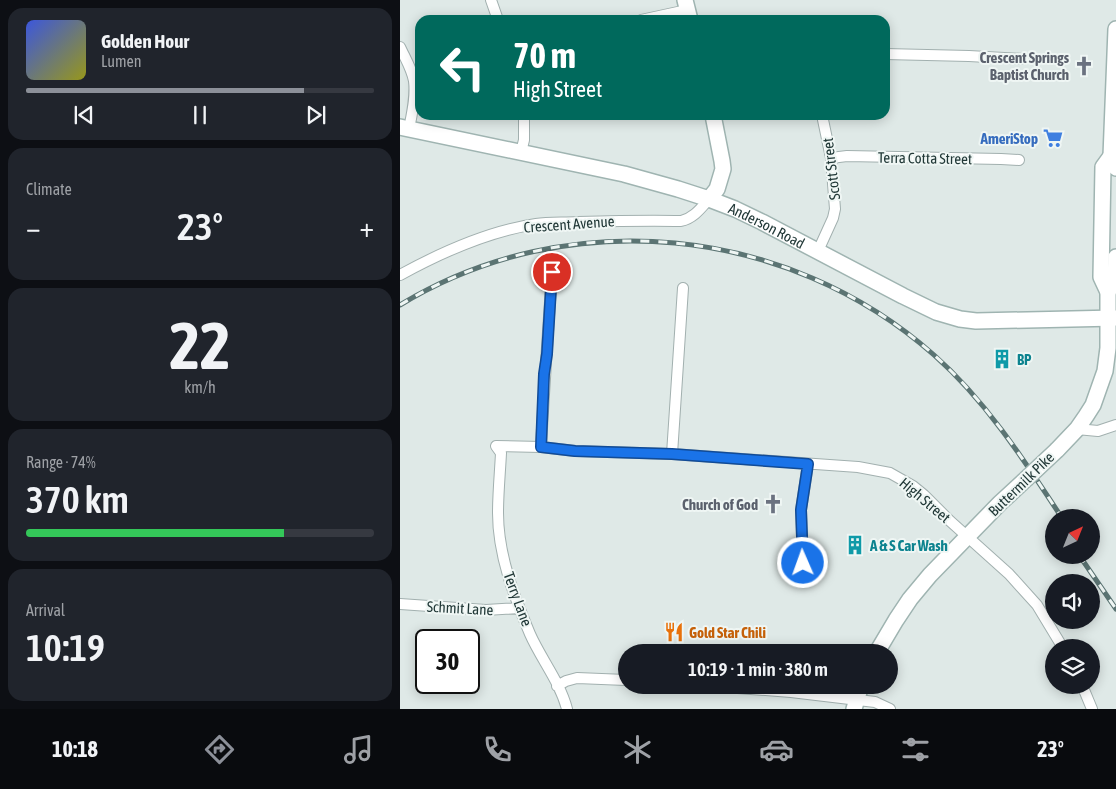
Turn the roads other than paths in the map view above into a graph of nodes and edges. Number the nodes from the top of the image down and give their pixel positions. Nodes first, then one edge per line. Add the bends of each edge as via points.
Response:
1 (490, 0) edge
2 (687, 10) edge
3 (496, 15) edge
4 (664, 15) edge
5 (1116, 29) edge
6 (400, 47) edge
7 (890, 54) edge
8 (1023, 59) dead end
9 (524, 120) edge
10 (714, 120) edge
11 (823, 120) edge
12 (405, 128) edge
13 (521, 152) junction
14 (831, 158) junction
15 (1019, 160) dead end
16 (1113, 162) edge
17 (708, 199) junction
18 (818, 251) junction
19 (1116, 257) edge
20 (552, 272) dead end
21 (400, 275) edge
22 (683, 288) dead end
23 (1108, 292) junction
24 (1112, 318) edge
25 (1116, 425) edge
26 (1077, 429) junction
27 (541, 447) junction
28 (672, 454) junction
29 (808, 464) junction
30 (500, 482) joint
31 (968, 538) junction
32 (803, 563) dead end
33 (400, 604) edge
34 (519, 608) junction
35 (1057, 639) edge
36 (882, 644) edge
37 (618, 680) edge
38 (558, 686) junction
39 (805, 694) edge
40 (1086, 694) edge
41 (855, 705) edge
42 (567, 709) edge
43 (890, 709) edge
44 (1092, 709) edge

1 - 3 street
2 - 4 street
5 - 16 main road, Buttermilk Pike
6 - 12 street via 414,86 414,105
7 - 8 street
9 - 13 street
10 - 17 main road via 723,169 717,189
11 - 14 street, Scott Street
12 - 13 main road, Anderson Road
13 - 17 main road, Anderson Road via 624,174
14 - 15 street, Terra Cotta Street
14 - 18 street, Scott Street via 835,209
16 - 23 main road, Buttermilk Pike via 1103,167 1101,277
17 - 18 main road, Anderson Road
17 - 21 street, Crescent Avenue via 696,214 686,220 537,224 500,232 464,244
18 - 24 main road, Anderson Road via 936,312 960,319
19 - 23 main road, Buttermilk Pike via 1115,279
20 - 27 street
22 - 28 street
23 - 24 main road, Buttermilk Pike
24 - 26 main road, Buttermilk Pike via 1105,371 1093,405
25 - 26 street via 1098,431
26 - 31 main road, Buttermilk Pike, bridge
27 - 28 street, High Street
27 - 30 street, High Street via 496,446 500,453
28 - 29 street, High Street
29 - 31 street, High Street via 890,473 918,491
29 - 32 street via 801,510
30 - 34 street, Terry Lane via 500,541
31 - 35 street, High Street via 1027,593
31 - 36 main road, Buttermilk Pike via 910,599
33 - 34 street, Schmit Lane via 486,610
34 - 38 street, Terry Lane
37 - 38 street via 577,678
38 - 42 street, Terry Lane
39 - 41 street
40 - 44 street
41 - 43 street via 875,702

